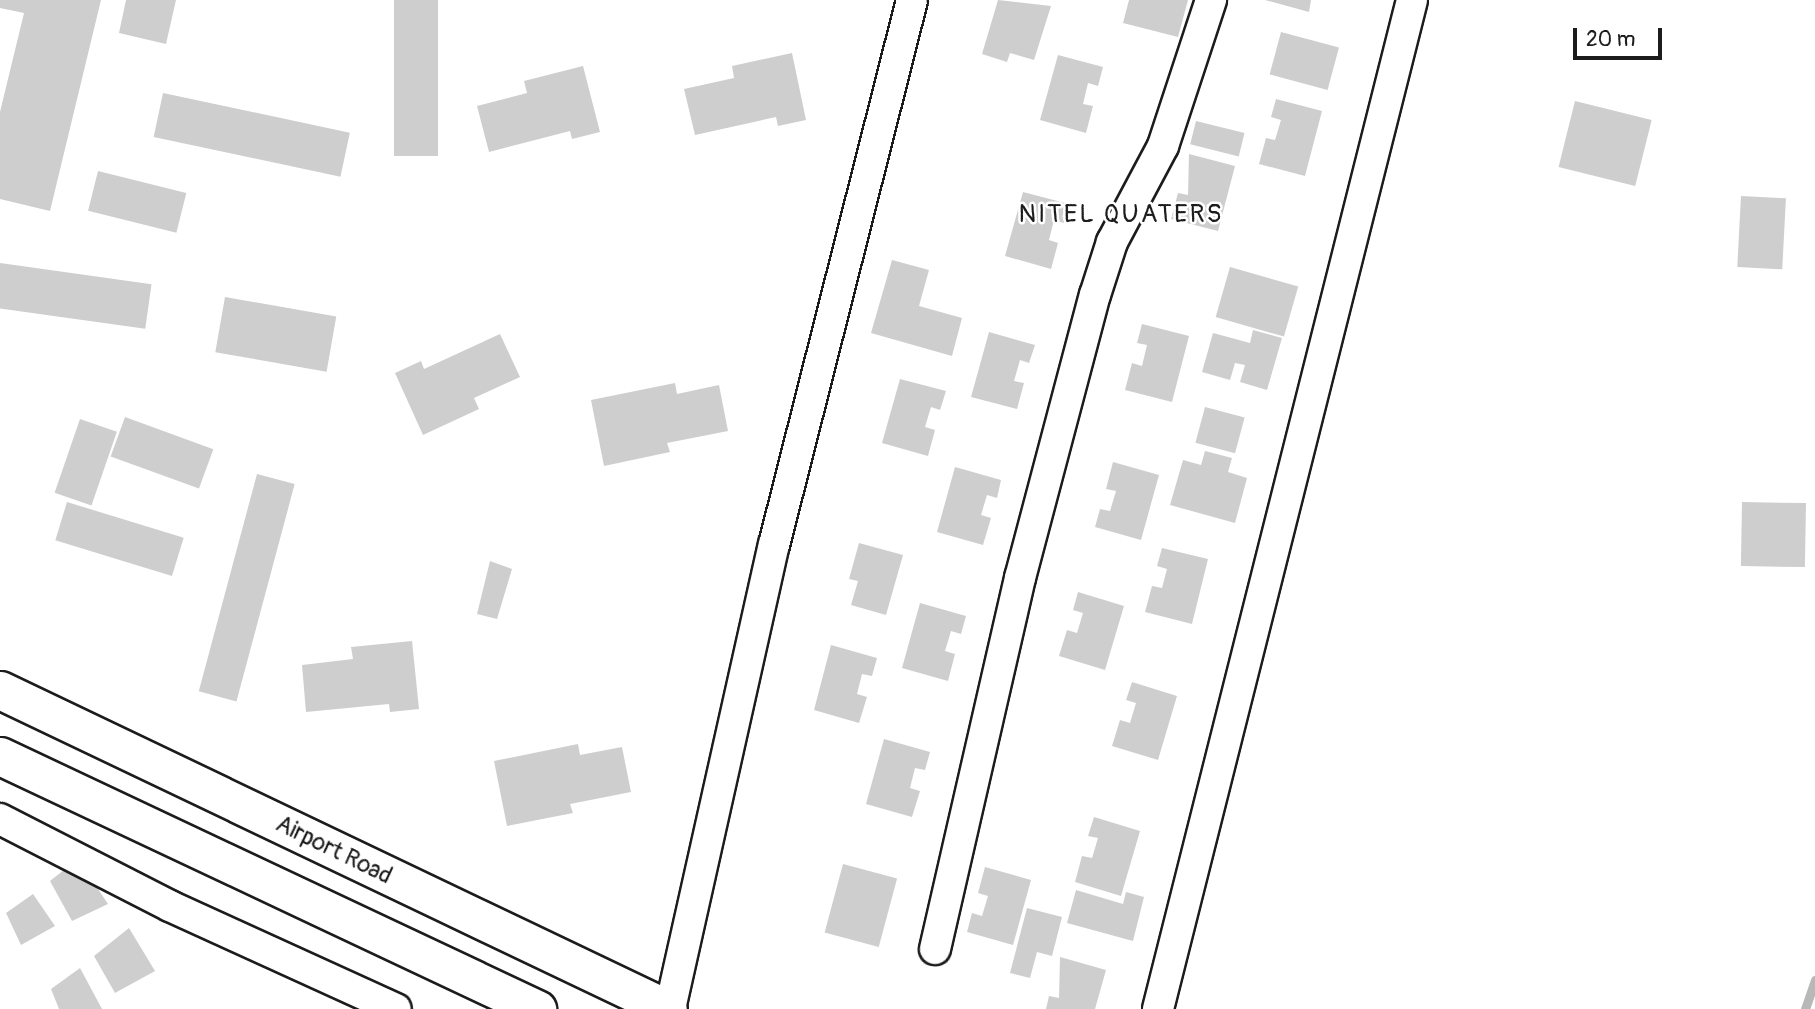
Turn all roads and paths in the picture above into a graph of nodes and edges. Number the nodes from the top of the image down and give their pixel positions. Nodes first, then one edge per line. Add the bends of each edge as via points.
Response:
1 (912, 0) edge
2 (1211, 0) edge
3 (1412, 0) edge
4 (0, 690) edge
5 (0, 757) edge
6 (0, 819) edge
7 (935, 949) dead end
8 (396, 1009) edge
9 (537, 1009) edge
10 (669, 1009) edge
11 (1157, 1009) edge

1 - 10 street via 775,545
2 - 7 street via 1163,146 1112,242 1095,295 1020,578
3 - 11 street
4 - 10 street, Airport Road
5 - 9 street
6 - 8 street via 170,906

